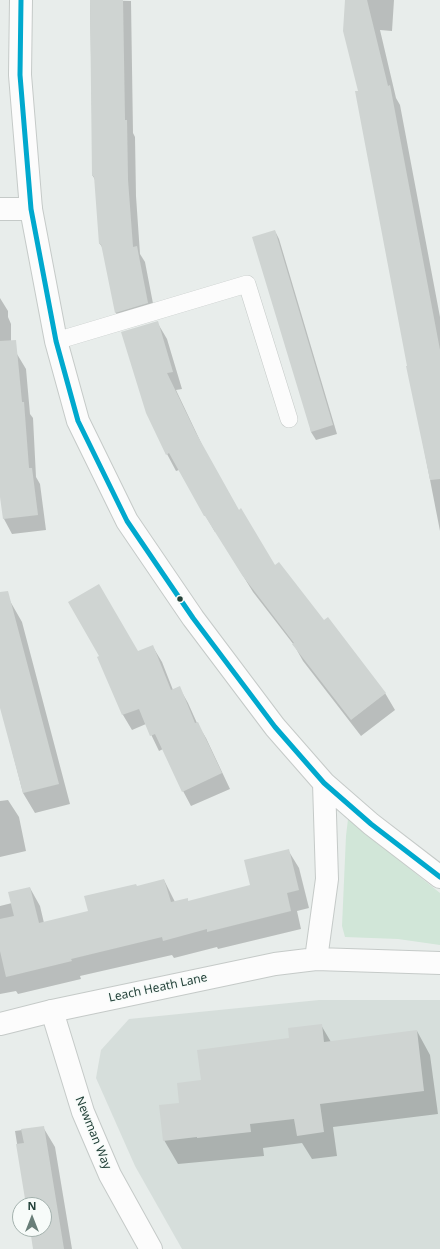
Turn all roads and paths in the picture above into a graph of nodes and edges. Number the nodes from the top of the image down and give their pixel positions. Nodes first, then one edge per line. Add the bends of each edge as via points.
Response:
1 (21, 0) edge
2 (0, 209) edge
3 (31, 210) junction
4 (56, 341) junction
5 (289, 419) dead end
6 (324, 783) junction
7 (440, 877) edge
8 (316, 959) junction
9 (440, 964) edge
10 (52, 1010) junction
11 (0, 1024) edge
12 (151, 1249) edge

1 - 3 street via 20,75
2 - 3 street
3 - 4 street
4 - 5 lane via 247,284
4 - 6 street via 78,421 127,522 197,624 275,727
6 - 7 street via 371,824
6 - 8 street via 327,879
8 - 9 street, Leach Heath Lane
8 - 10 street, Leach Heath Lane via 275,964
10 - 11 street, Leach Heath Lane
10 - 12 street, Newman Way via 83,1112 110,1175

